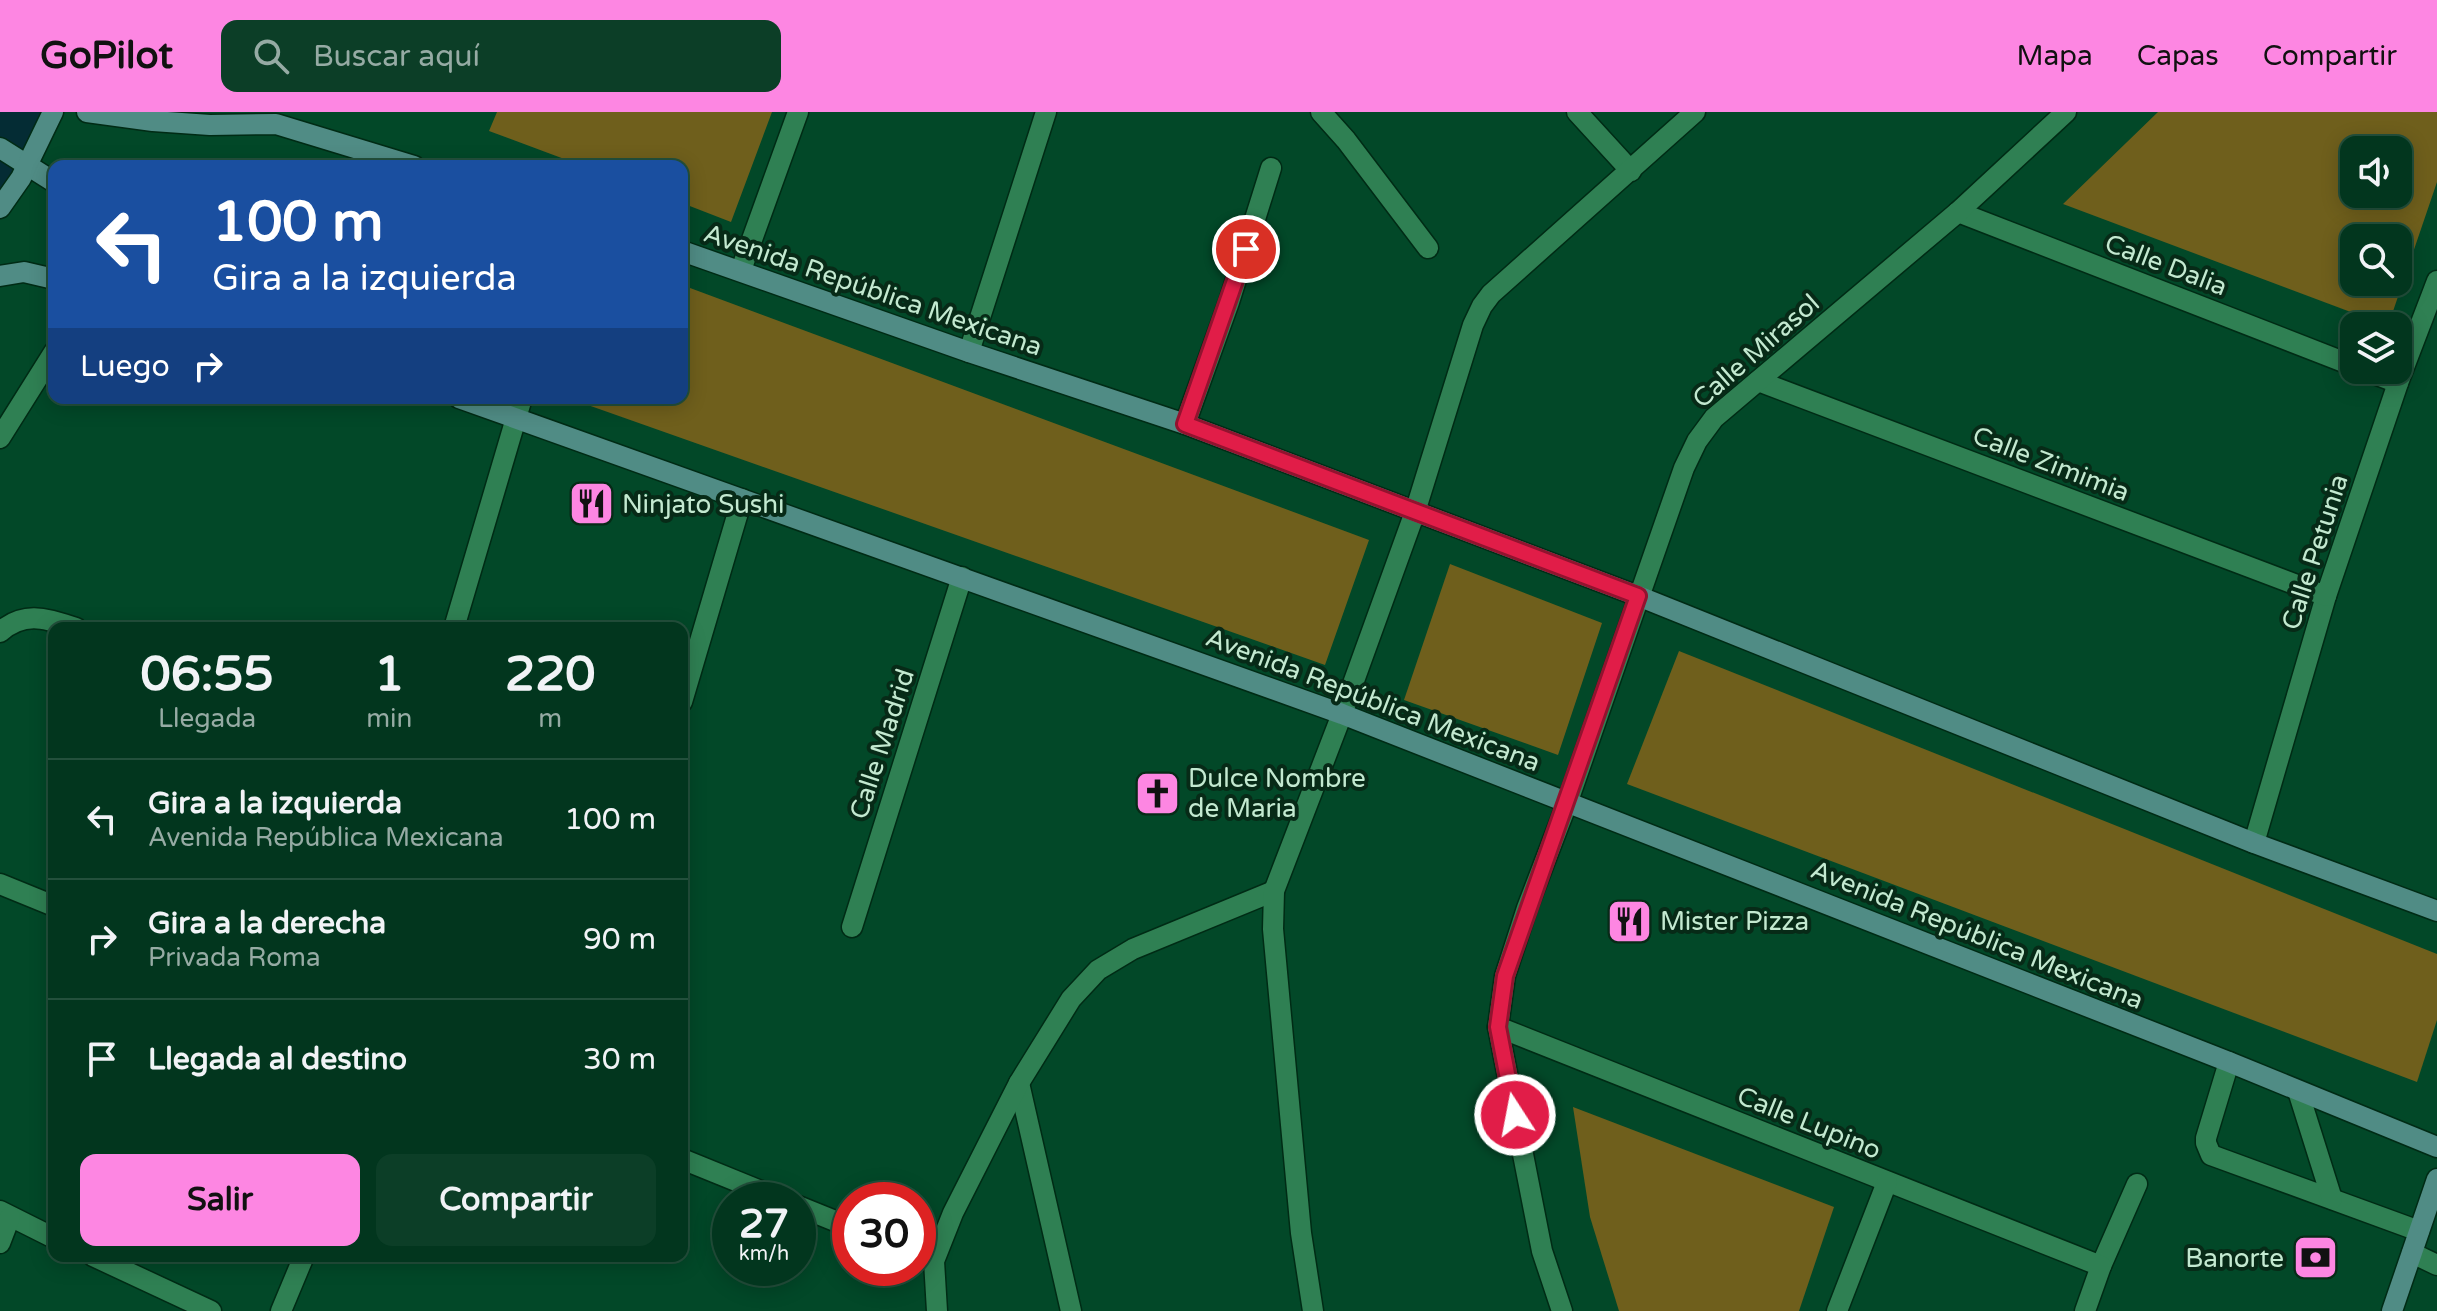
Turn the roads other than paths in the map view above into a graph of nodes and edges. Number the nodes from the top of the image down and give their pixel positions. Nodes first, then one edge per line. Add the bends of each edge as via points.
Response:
1 (53, 112) edge
2 (87, 112) edge
3 (254, 112) edge
4 (798, 112) edge
5 (1046, 112) edge
6 (1321, 112) edge
7 (1577, 112) edge
8 (1695, 112) edge
9 (2066, 112) edge
10 (279, 118) edge
11 (0, 148) edge
12 (397, 160) edge
13 (28, 165) junction
14 (1271, 168) dead end
15 (1631, 171) junction
16 (48, 178) edge
17 (0, 208) edge
18 (1958, 212) junction
19 (1428, 248) dead end
20 (688, 253) edge
21 (741, 270) junction
22 (0, 276) edge
23 (48, 278) edge
24 (2437, 281) edge
25 (2412, 346) edge
26 (969, 352) junction
27 (2340, 361) edge
28 (48, 362) edge
29 (1758, 381) junction
30 (2398, 384) edge
31 (0, 398) edge
32 (475, 404) edge
33 (520, 404) edge
34 (18, 409) junction
35 (514, 419) junction
36 (1185, 424) junction
37 (0, 438) edge
38 (742, 499) junction
39 (1415, 512) junction
40 (962, 577) junction
41 (1638, 596) junction
42 (2326, 596) junction
43 (53, 622) edge
44 (456, 622) edge
45 (0, 632) edge
46 (688, 682) edge
47 (1342, 714) junction
48 (1568, 801) junction
49 (2254, 843) junction
50 (0, 884) edge
51 (1274, 891) junction
52 (48, 904) edge
53 (2437, 911) edge
54 (852, 927) dead end
55 (1498, 1027) junction
56 (2229, 1062) junction
57 (1019, 1083) junction
58 (2298, 1091) junction
59 (2437, 1147) edge
60 (688, 1161) edge
61 (2437, 1179) edge
62 (739, 1182) edge
63 (1887, 1182) junction
64 (2137, 1184) dead end
65 (2332, 1199) junction
66 (5, 1214) edge
67 (2419, 1231) junction
68 (48, 1235) edge
69 (936, 1241) edge
70 (0, 1243) edge
71 (2412, 1253) junction
72 (106, 1262) edge
73 (301, 1262) edge
74 (2437, 1265) edge
75 (2101, 1266) junction
76 (932, 1286) edge
77 (211, 1311) edge
78 (281, 1311) edge
79 (937, 1311) edge
80 (1071, 1311) edge
81 (1313, 1311) edge
82 (1562, 1311) edge
83 (1837, 1311) edge
84 (2085, 1311) edge
85 (2392, 1311) edge

1 - 13 main road
2 - 10 main road via 210,125
3 - 10 main road
4 - 21 street
5 - 26 street
6 - 19 street
7 - 15 street
8 - 15 street
9 - 18 street, Calle Mirasol
10 - 12 main road
11 - 13 main road
13 - 16 main road
13 - 17 main road
14 - 36 street
15 - 39 street via 1482,306
18 - 27 street, Calle Dalia
18 - 29 street, Calle Mirasol
20 - 21 main road, Avenida República Mexicana
21 - 26 main road, Avenida República Mexicana
22 - 23 main road via 24,272
24 - 25 street, Calle Petunia
26 - 36 main road, Avenida República Mexicana
28 - 34 street
29 - 41 street, Calle Mirasol via 1714,418 1697,441
29 - 42 street, Calle Zimimia
30 - 42 street, Calle Petunia
31 - 34 street
32 - 35 main road, Avenida República Mexicana
33 - 35 street
34 - 37 street
35 - 38 main road, Avenida República Mexicana
35 - 44 street
36 - 39 main road, Avenida República Mexicana
38 - 40 main road, Avenida República Mexicana
38 - 46 street
39 - 41 main road, Avenida República Mexicana
39 - 47 street
40 - 47 main road, Avenida República Mexicana
40 - 54 street, Calle Madrid
41 - 48 street, Calle Mirasol
41 - 49 main road, Avenida República Mexicana
42 - 49 street, Calle Petunia
43 - 45 street via 34,617 12,622
47 - 48 main road, Avenida República Mexicana
47 - 51 street
48 - 55 street, Calle Mirasol via 1505,976
48 - 56 main road, Avenida República Mexicana
49 - 53 main road, Avenida República Mexicana
50 - 52 street
51 - 57 street via 1133,949 1098,970 1071,999
51 - 81 street via 1301,1233
55 - 63 street, Calle Lupino
55 - 82 street, Calle Mirasol via 1542,1251
56 - 58 main road, Avenida República Mexicana
56 - 65 street via 2206,1138 2211,1155
57 - 69 street
57 - 80 street
58 - 59 main road, Avenida República Mexicana
58 - 65 street
60 - 62 street
61 - 67 main road
63 - 75 street, Calle Lupino
63 - 83 street
64 - 75 street
65 - 67 street
66 - 68 street
66 - 70 street
67 - 71 main road
71 - 74 street
71 - 85 main road
72 - 77 street
73 - 78 street
75 - 84 street
76 - 79 street

